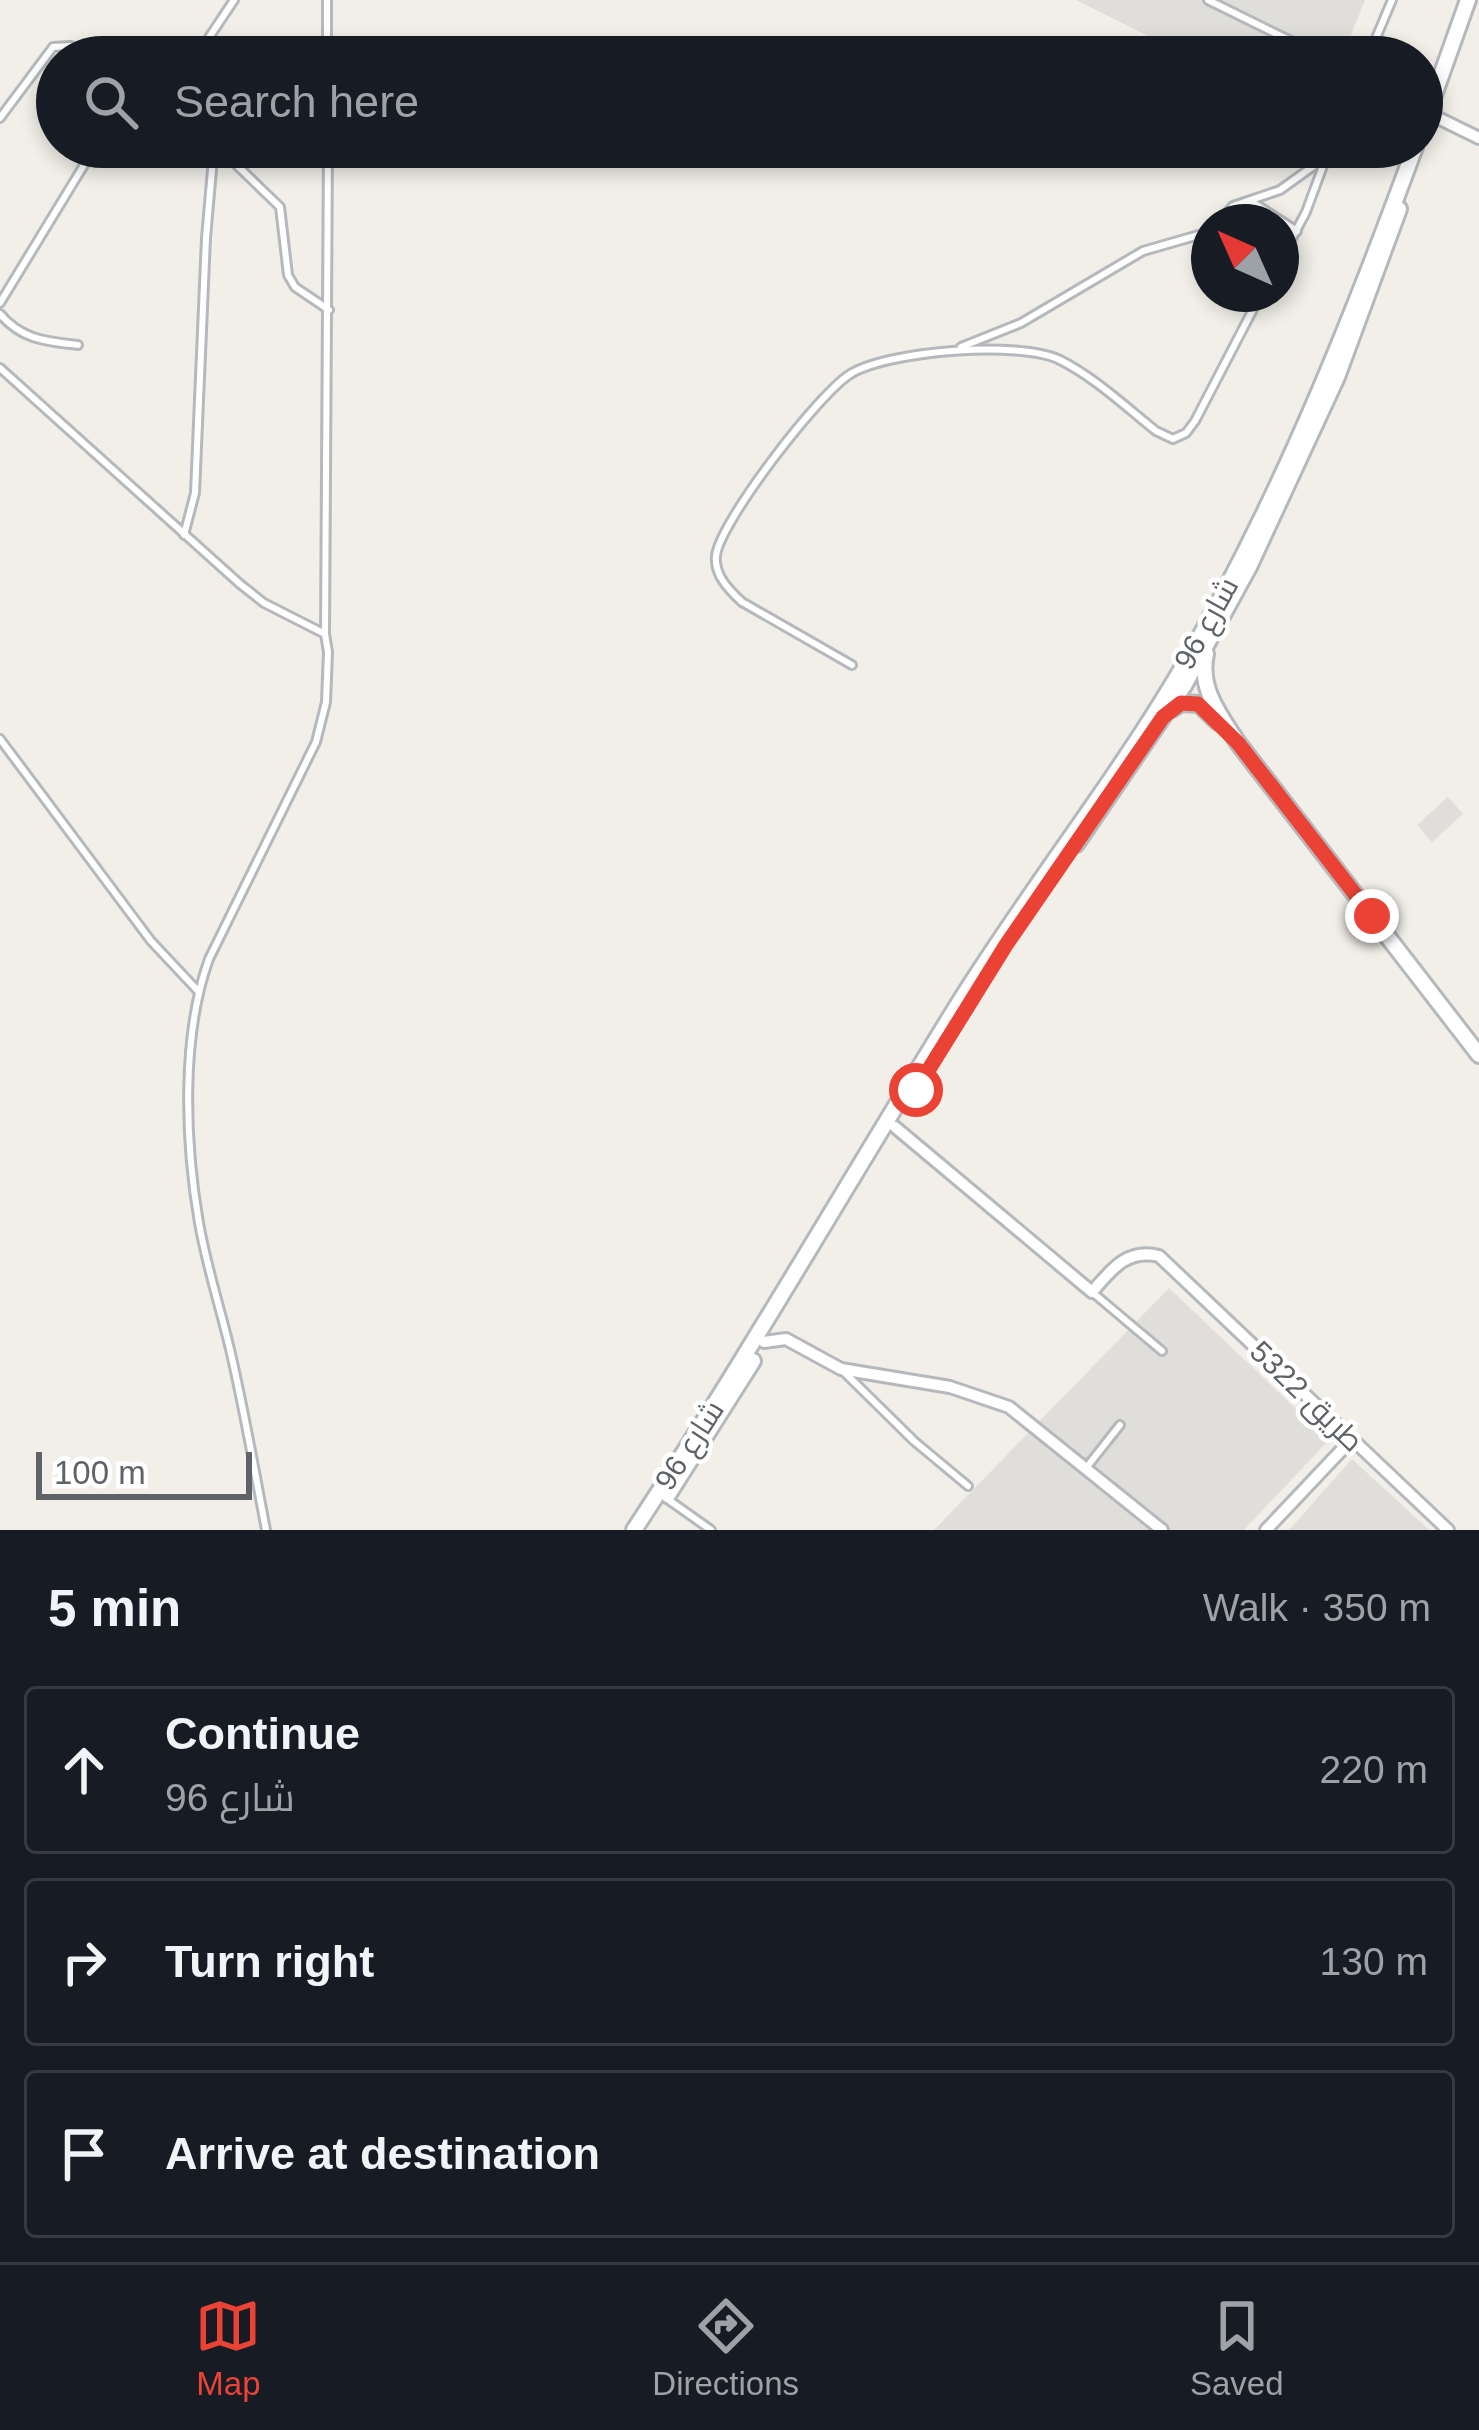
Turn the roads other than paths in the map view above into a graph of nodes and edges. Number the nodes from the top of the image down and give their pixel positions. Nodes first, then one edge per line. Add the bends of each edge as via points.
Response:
1 (234, 0) edge
2 (327, 0) edge
3 (1208, 0) edge
4 (1392, 0) edge
5 (1468, 0) edge
6 (210, 36) edge
7 (328, 36) edge
8 (1281, 36) edge
9 (1377, 36) edge
10 (36, 70) edge
11 (1443, 70) edge
12 (0, 118) edge
13 (1443, 127) edge
14 (1479, 138) edge
15 (81, 168) edge
16 (214, 168) edge
17 (238, 168) edge
18 (328, 168) edge
19 (1312, 168) edge
20 (1322, 168) edge
21 (1407, 169) joint
22 (1252, 202) junction
23 (1242, 204) edge
24 (1255, 204) edge
25 (1299, 228) edge
26 (1191, 237) edge
27 (0, 303) edge
28 (329, 310) junction
29 (1252, 312) edge
30 (0, 314) edge
31 (78, 345) dead end
32 (958, 349) junction
33 (0, 368) edge
34 (184, 535) junction
35 (325, 634) junction
36 (1209, 643) junction
37 (852, 665) dead end
38 (1163, 717) junction
39 (0, 739) edge
40 (1238, 743) junction
41 (198, 991) junction
42 (1479, 1055) edge
43 (895, 1127) junction
44 (1092, 1292) junction
45 (764, 1342) junction
46 (1162, 1351) dead end
47 (841, 1369) junction
48 (1120, 1425) dead end
49 (1352, 1439) junction
50 (1086, 1468) junction
51 (968, 1486) dead end
52 (666, 1498) junction
53 (266, 1530) edge
54 (634, 1530) edge
55 (645, 1530) edge
56 (711, 1530) edge
57 (1162, 1530) edge
58 (1266, 1530) edge
59 (1448, 1530) edge

1 - 6 lane
2 - 7 lane
3 - 8 lane
4 - 9 lane
5 - 11 street
10 - 12 lane
13 - 14 street
15 - 27 lane
16 - 34 lane via 195,493
17 - 28 lane via 280,207 295,287
18 - 28 lane
19 - 22 lane
20 - 25 lane
21 - 36 street, شارع 96 via 1337,377
21 - 54 street, شارع 96 via 1327,374 1199,638 953,1012
22 - 23 lane
22 - 24 lane
26 - 32 lane via 1143,251
28 - 35 lane
29 - 32 lane via 1195,421 1173,439 1059,359
30 - 31 lane via 32,339
32 - 37 lane via 858,369 838,381 716,552 727,588 742,602
33 - 34 lane
34 - 35 lane via 264,603
35 - 41 lane via 326,702 316,742
36 - 38 street, شارع 96
36 - 40 street via 1205,681
38 - 40 street via 1181,703 1198,704
38 - 43 street, شارع 96 via 1006,945
39 - 41 lane via 151,941
40 - 42 street
41 - 53 lane via 190,1070 199,1220
43 - 44 street
43 - 45 street, شارع 96
44 - 46 lane
44 - 49 street, طريق 5322 via 1126,1257 1144,1252 1167,1263
45 - 47 street via 786,1339
45 - 52 street, شارع 96
47 - 50 street via 950,1388 1009,1408
47 - 51 lane
48 - 50 lane
49 - 58 street
49 - 59 street, طريق 5322
50 - 57 street
52 - 55 street, شارع 96
52 - 56 lane

